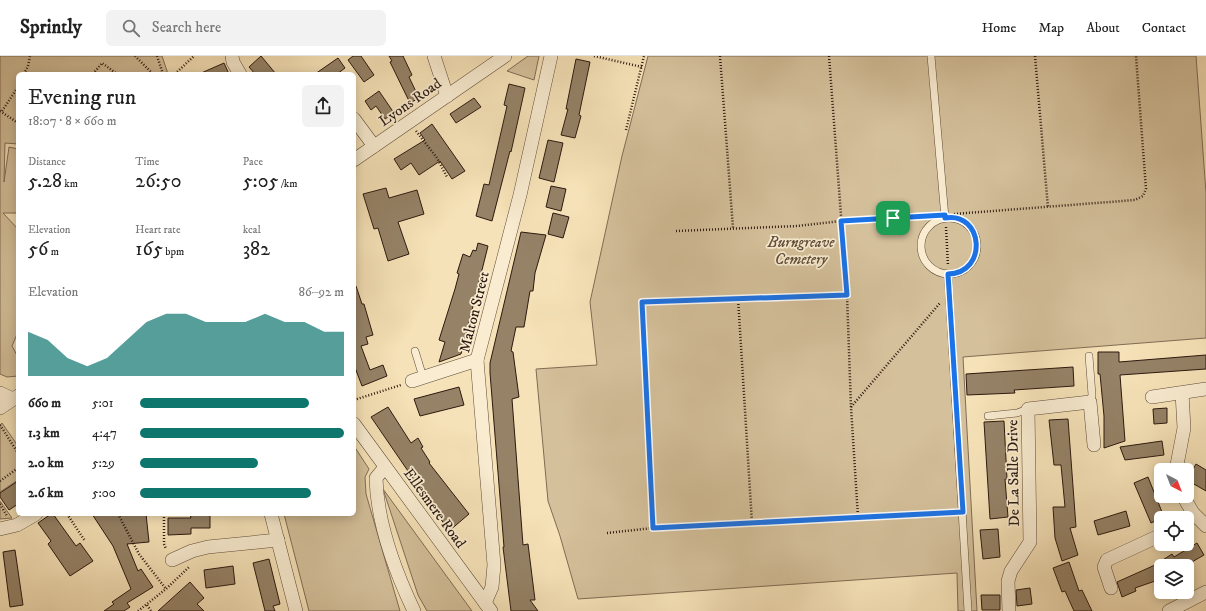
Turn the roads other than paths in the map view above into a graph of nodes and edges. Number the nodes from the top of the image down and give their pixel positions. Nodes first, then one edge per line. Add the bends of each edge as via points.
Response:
1 (232, 56) edge
2 (434, 56) edge
3 (505, 56) edge
4 (551, 56) edge
5 (931, 56) edge
6 (239, 72) edge
7 (446, 96) junction
8 (356, 122) edge
9 (374, 146) junction
10 (356, 159) edge
11 (945, 217) junction
12 (948, 274) junction
13 (415, 350) dead end
14 (1089, 356) dead end
15 (477, 360) junction
16 (418, 379) joint
17 (1206, 389) edge
18 (0, 393) edge
19 (1182, 393) junction
20 (1152, 397) dead end
21 (16, 398) edge
22 (1090, 402) junction
23 (0, 408) edge
24 (1028, 409) junction
25 (988, 416) dead end
26 (356, 427) edge
27 (1094, 445) dead end
28 (1177, 463) edge
29 (385, 467) junction
30 (33, 516) edge
31 (272, 516) edge
32 (1194, 518) edge
33 (1206, 526) edge
34 (0, 529) edge
35 (1154, 538) edge
36 (278, 540) junction
37 (172, 560) road end
38 (1111, 588) dead end
39 (1206, 592) edge
40 (488, 607) edge
41 (296, 611) edge
42 (414, 611) edge
43 (968, 611) edge
44 (1009, 611) edge
45 (1169, 611) edge

1 - 6 street
2 - 7 street
3 - 7 street, Lyons Road
4 - 15 street, Malton Street via 520,195
5 - 11 lane
7 - 9 street, Lyons Road
8 - 9 street
9 - 10 street, Lyons Road
11 - 12 lane via 929,225 923,233 920,246 922,256 932,270
11 - 12 lane via 968,225 977,242 977,250 971,264 961,272
12 - 43 lane
13 - 16 lane
14 - 22 lane via 1092,395
15 - 16 street
15 - 40 street, Malton Street via 494,565
17 - 19 street
18 - 21 street
19 - 20 street
19 - 28 street via 1184,428
21 - 23 street
22 - 24 street, De La Salle Drive
22 - 27 street
24 - 25 lane via 1017,413
24 - 44 street, De La Salle Drive via 1030,542 1011,571 1008,581
26 - 29 street, Ellesmere Road
29 - 40 street, Ellesmere Road
29 - 42 street via 376,478 379,511 401,584
30 - 34 street via 18,526
31 - 36 street
32 - 33 street
35 - 38 street via 1106,560 1104,567
36 - 37 street via 192,550
36 - 41 street
39 - 45 street

